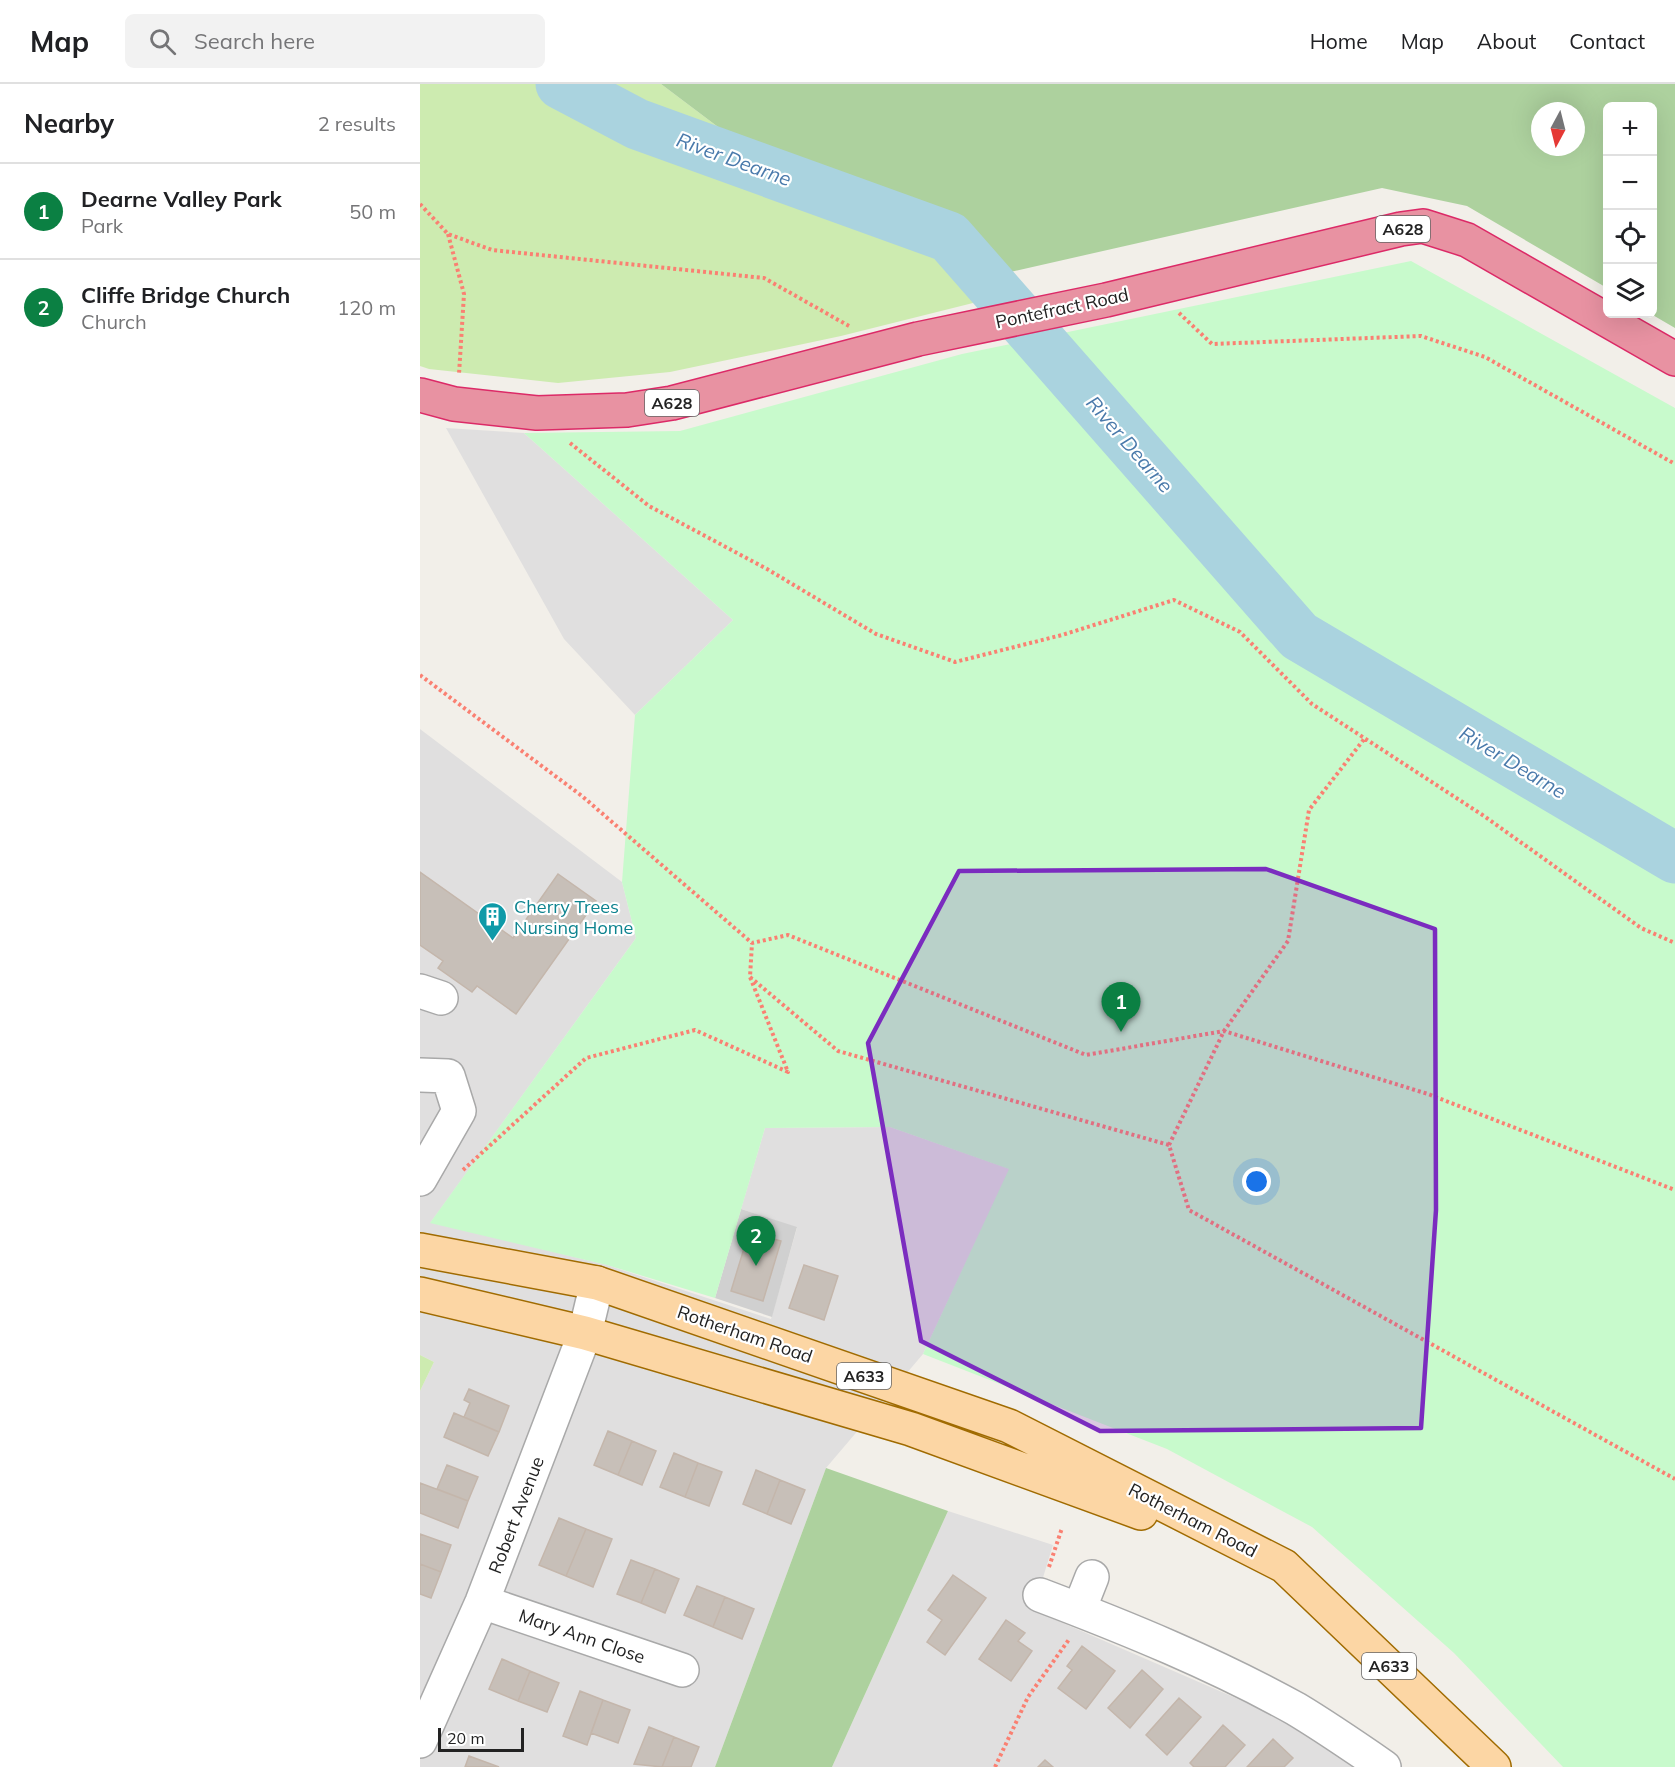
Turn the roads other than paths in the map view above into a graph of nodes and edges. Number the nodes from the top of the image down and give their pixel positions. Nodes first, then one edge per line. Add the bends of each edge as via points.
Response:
1 (1675, 359) edge
2 (420, 395) edge
3 (420, 1075) edge
4 (420, 1179) edge
5 (420, 1250) edge
6 (597, 1283) junction
7 (420, 1294) edge
8 (585, 1333) junction
9 (1284, 1566) junction
10 (1092, 1577) dead end
11 (1040, 1595) road end
12 (482, 1602) junction
13 (1084, 1611) junction
14 (682, 1670) dead end
15 (420, 1741) edge
16 (1384, 1767) edge
17 (1494, 1767) edge

1 - 2 highway, Pontefract Road / A628 via 1467,240 1423,226 1106,300 886,346 672,403 627,410 537,413 454,404
3 - 4 street via 448,1076 459,1111
5 - 6 main road, Rotherham Road / A633
6 - 8 street, Robert Avenue
6 - 9 main road, Rotherham Road / A633 via 1009,1426
7 - 8 main road, Rotherham Road / A633
8 - 9 main road, Rotherham Road / A633 via 911,1429
8 - 12 street, Robert Avenue
9 - 17 main road, Rotherham Road / A633
10 - 13 street
11 - 13 street
12 - 14 street, Mary Ann Close
12 - 15 street, Robert Avenue
13 - 16 street via 1253,1686 1317,1722

